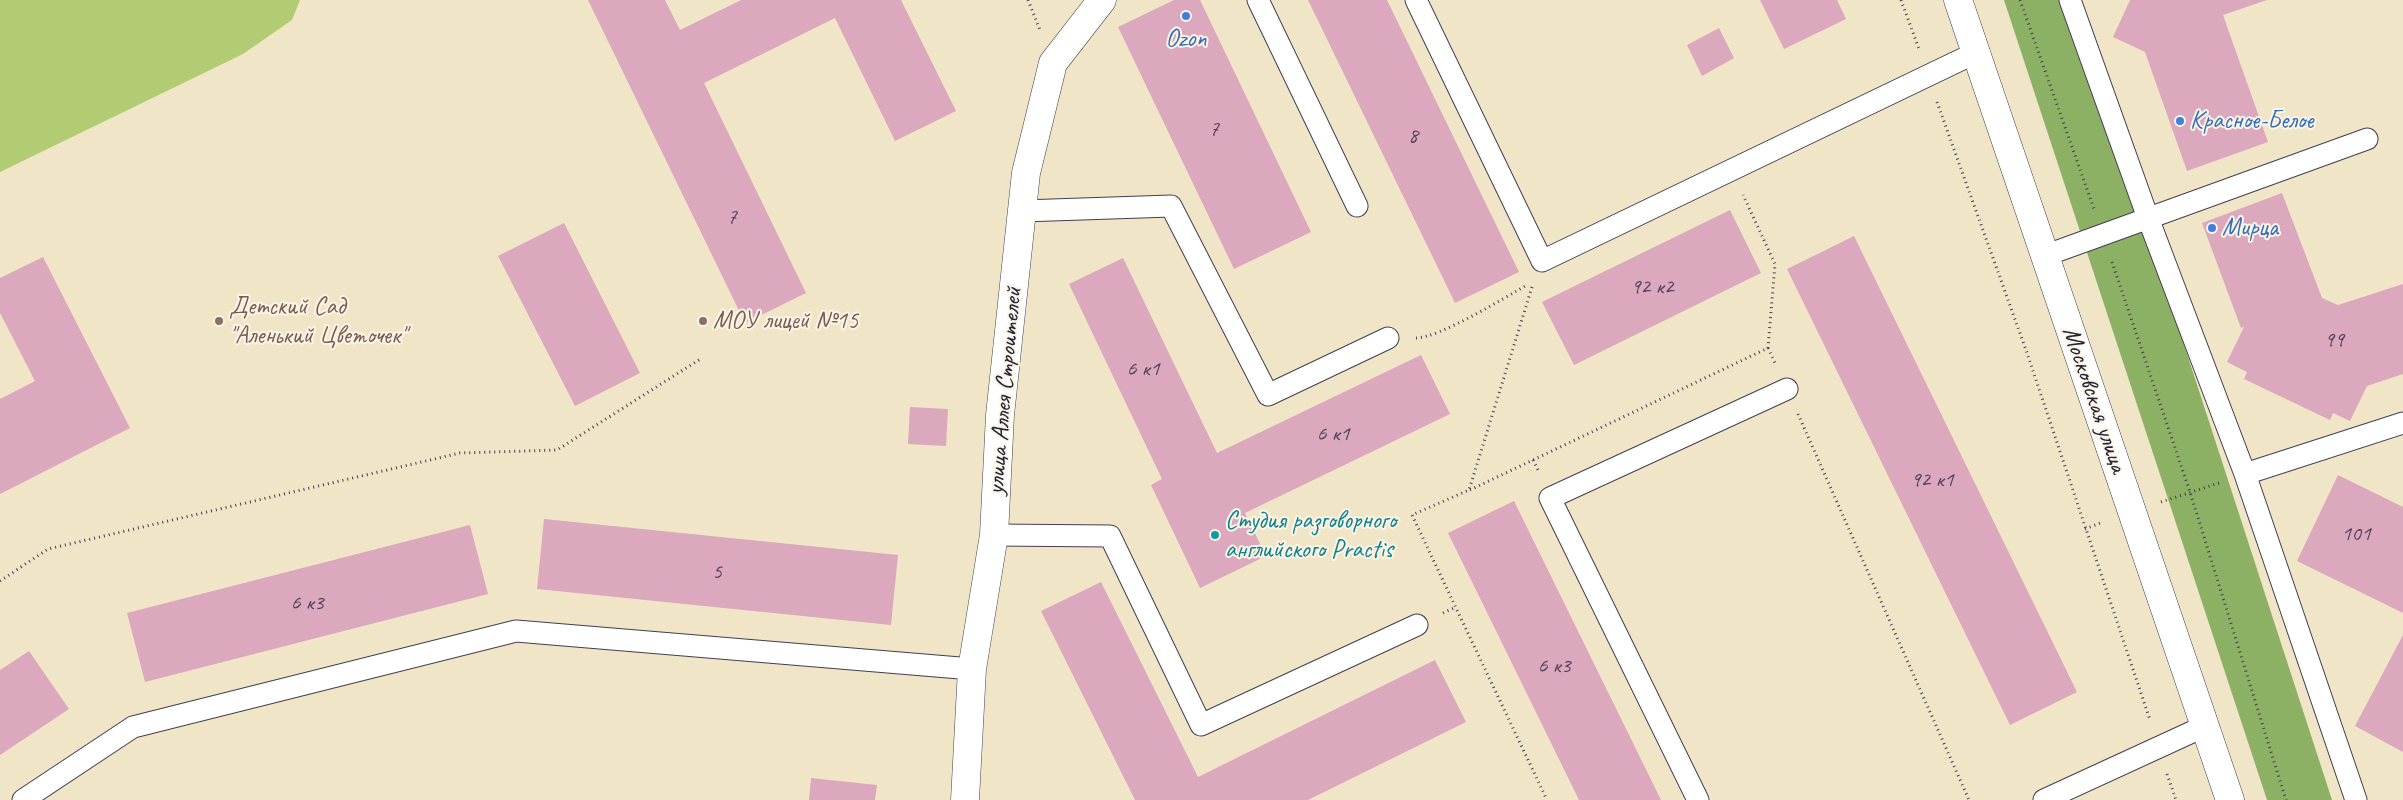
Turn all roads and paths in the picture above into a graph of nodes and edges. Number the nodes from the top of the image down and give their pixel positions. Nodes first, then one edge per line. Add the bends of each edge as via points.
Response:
1 (1102, 0) edge
2 (1258, 0) edge
3 (1416, 0) edge
4 (1901, 0) edge
5 (1958, 0) edge
6 (2020, 0) edge
7 (2070, 0) edge
8 (1975, 53) junction
9 (1928, 76) junction
10 (2367, 139) dead end
11 (1731, 170) junction
12 (1357, 206) dead end
13 (1022, 211) junction
14 (2148, 218) junction
15 (2103, 235) junction
16 (2044, 256) junction
17 (1388, 338) dead end
18 (1424, 338) dead end
19 (702, 358) dead end
20 (1787, 388) joint
21 (2403, 423) edge
22 (2245, 474) junction
23 (1469, 490) junction
24 (2190, 492) junction
25 (2132, 512) junction
26 (2085, 529) junction
27 (994, 535) junction
28 (0, 581) edge
29 (1417, 625) dead end
30 (972, 669) junction
31 (2205, 726) junction
32 (2159, 747) junction
33 (23, 800) edge
34 (965, 800) edge
35 (1547, 800) edge
36 (1698, 800) edge
37 (1969, 800) edge
38 (2044, 800) edge
39 (2176, 800) edge
40 (2230, 800) edge
41 (2286, 800) edge
42 (2356, 800) edge

1 - 13 street, улица Аллея Строителей via 1053,63 1026,173
2 - 12 lane
3 - 11 lane via 1542,261
4 - 9 path
5 - 8 street, Московская улица
6 - 15 path
7 - 14 lane
8 - 9 lane
8 - 16 street, Московская улица
9 - 11 lane
9 - 26 path via 2026,350
10 - 14 lane
11 - 23 path via 1775,264 1768,348
13 - 17 lane via 1171,206 1268,395
13 - 27 street, улица Аллея Строителей via 1000,415
14 - 15 lane
14 - 22 lane
15 - 16 lane
15 - 24 path
16 - 25 street, Московская улица
18 - 23 path via 1534,282
19 - 28 path via 557,450 460,453 48,550
20 - 36 lane via 1550,498
20 - 37 path
21 - 22 lane
22 - 24 path
22 - 42 lane
23 - 35 path via 1412,515
24 - 25 path
24 - 41 path
25 - 26 path
25 - 31 street, Московская улица
26 - 32 path
27 - 29 lane via 1110,536 1201,725
27 - 30 street, улица Аллея Строителей
30 - 33 lane via 516,631 133,728
30 - 34 street, улица Аллея Строителей
31 - 32 lane
31 - 40 street, Московская улица
32 - 38 lane
32 - 39 path

